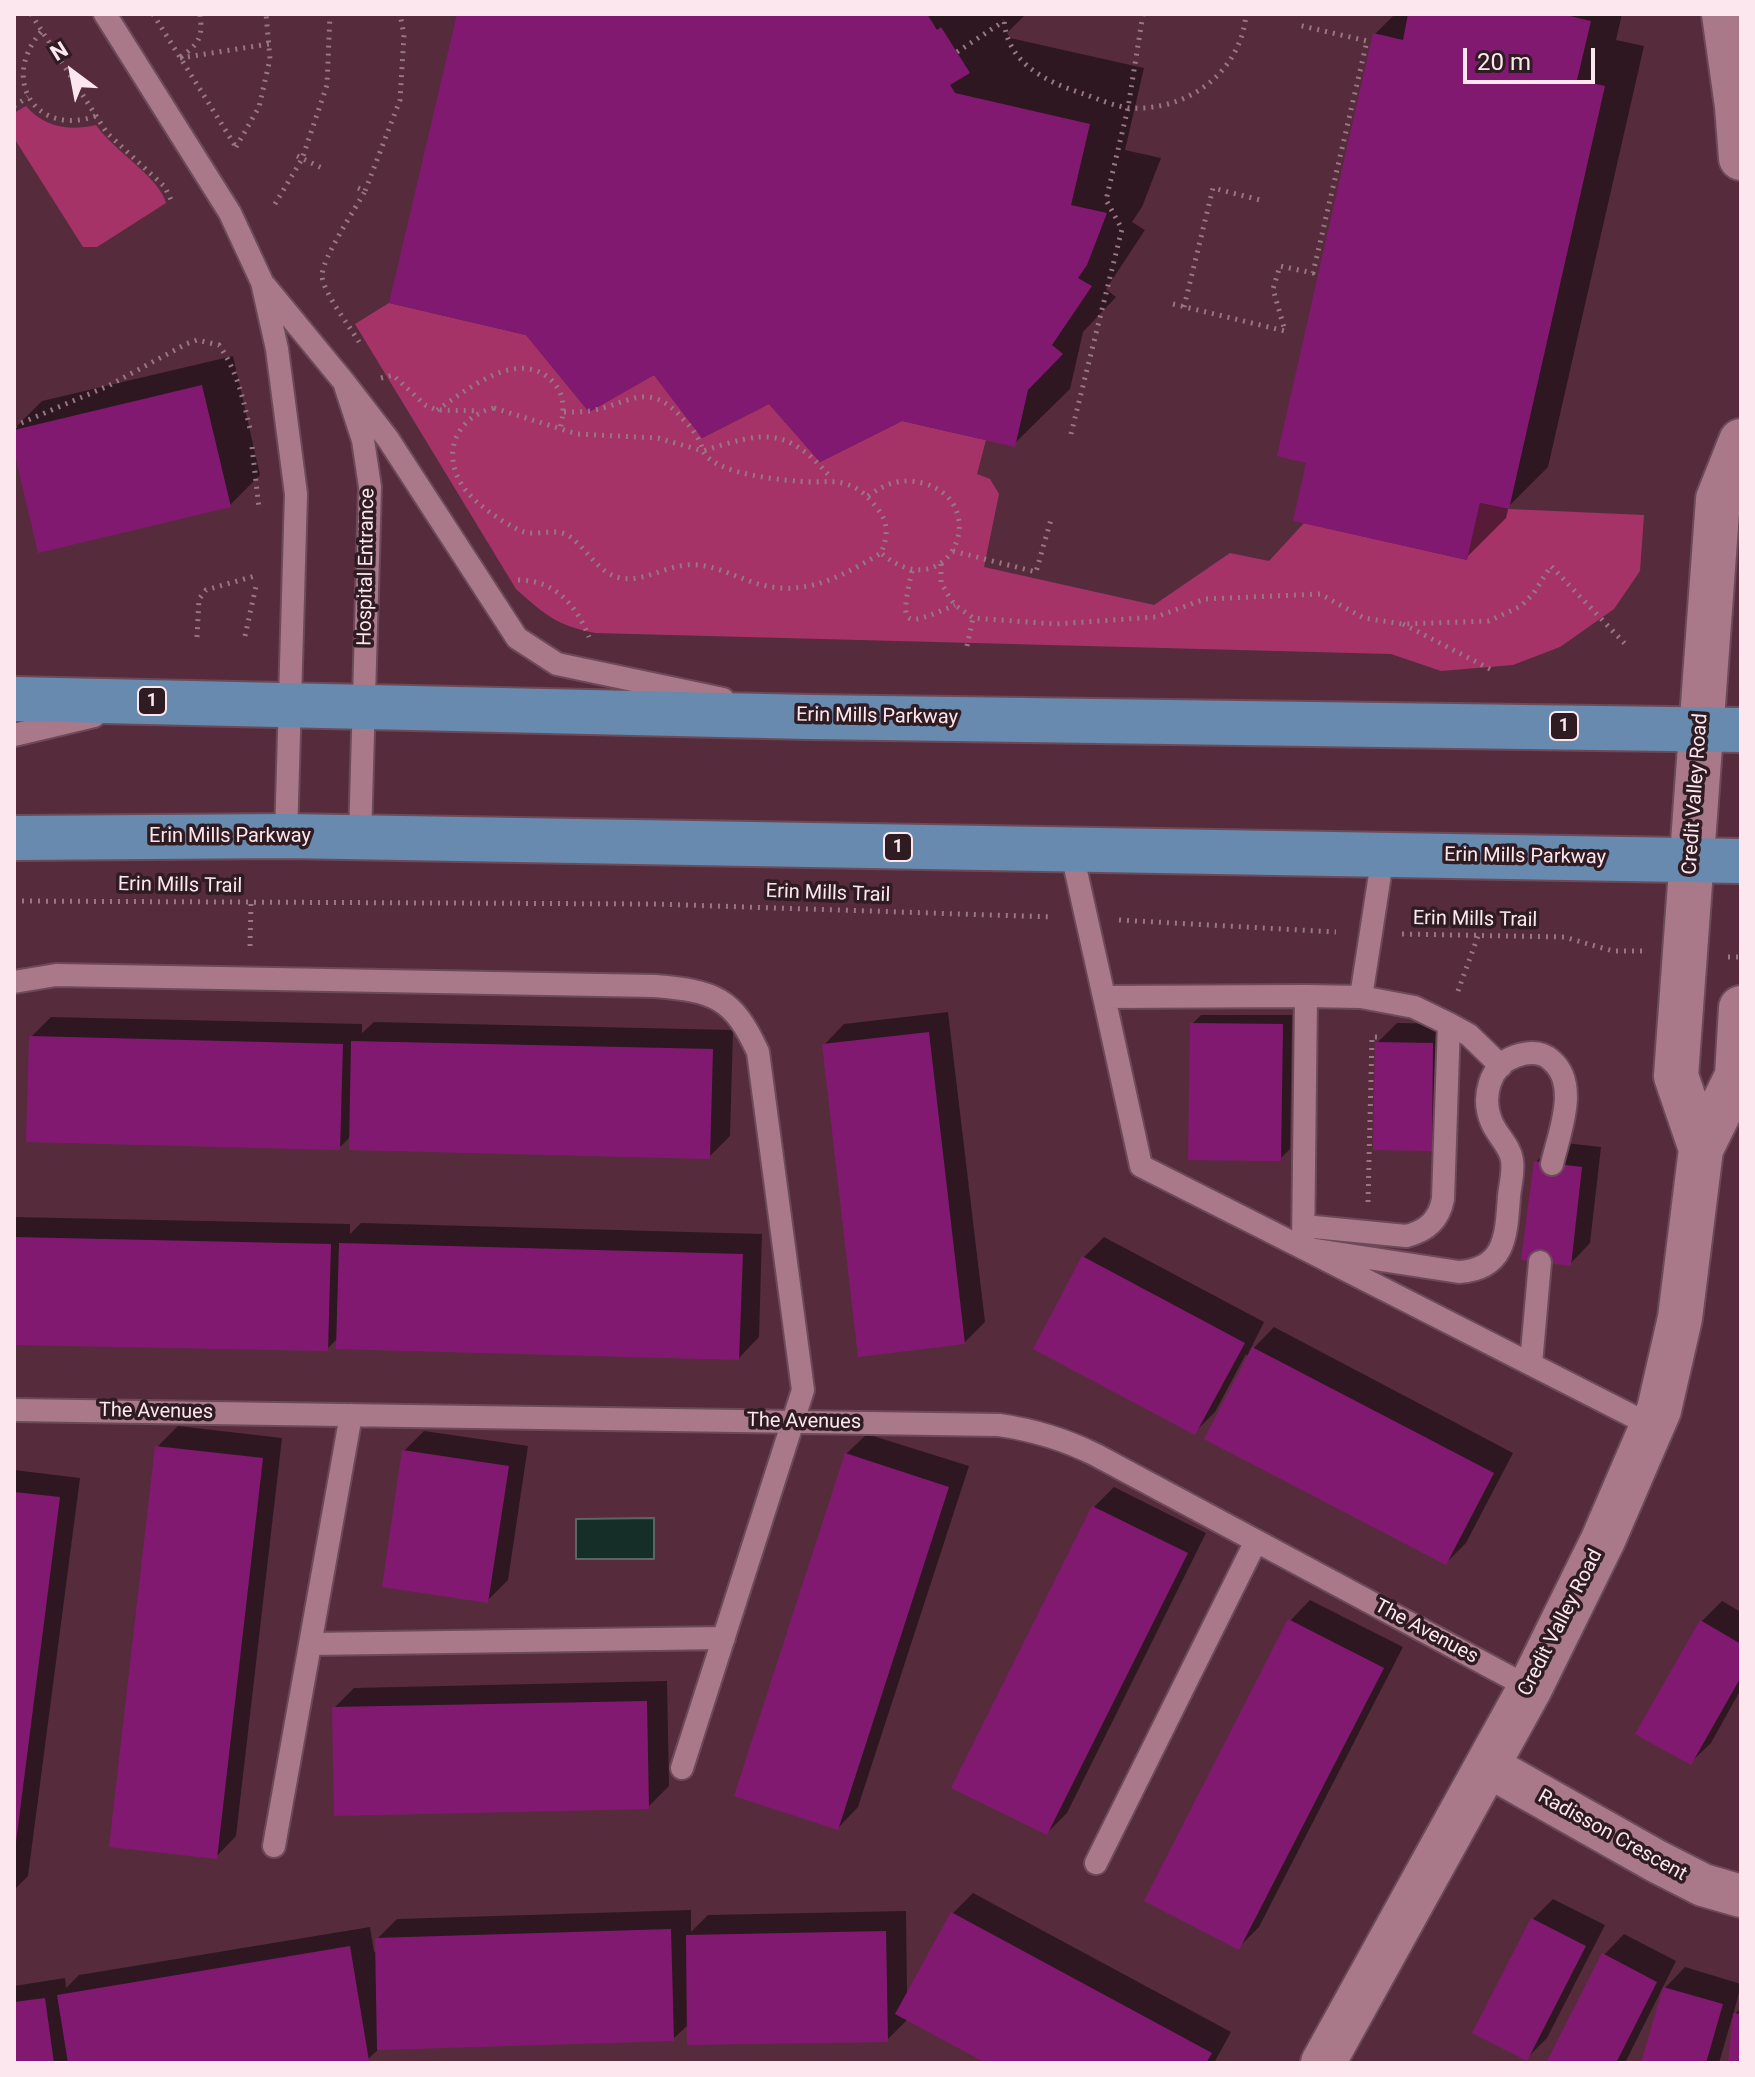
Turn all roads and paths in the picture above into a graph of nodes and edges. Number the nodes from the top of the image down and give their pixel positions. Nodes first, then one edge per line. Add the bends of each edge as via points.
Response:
1 (31, 14) edge
2 (105, 14) edge
3 (153, 14) edge
4 (200, 14) edge
5 (266, 14) edge
6 (330, 14) edge
7 (400, 14) edge
8 (1143, 14) edge
9 (1246, 14) edge
10 (1724, 14) edge
11 (1004, 18) edge
12 (1298, 25) dead end
13 (41, 32) junction
14 (269, 44) junction
15 (957, 52) dead end
16 (180, 58) junction
17 (28, 97) junction
18 (14, 106) edge
19 (1128, 108) junction
20 (96, 116) junction
21 (300, 157) junction
22 (1741, 158) edge
23 (324, 169) dead end
24 (358, 188) dead end
25 (365, 191) junction
26 (171, 200) dead end
27 (1260, 200) dead end
28 (275, 204) dead end
29 (322, 275) dead end
30 (262, 282) junction
31 (1107, 288) junction
32 (1115, 290) dead end
33 (1173, 304) dead end
34 (1184, 307) junction
35 (380, 378) dead end
36 (344, 382) junction
37 (437, 410) junction
38 (481, 411) junction
39 (564, 412) junction
40 (14, 426) edge
41 (560, 429) junction
42 (1071, 434) dead end
43 (1741, 441) edge
44 (703, 451) junction
45 (833, 480) junction
46 (868, 496) junction
47 (1052, 516) dead end
48 (261, 520) dead end
49 (953, 551) junction
50 (881, 553) junction
51 (941, 564) junction
52 (259, 566) dead end
53 (912, 571) junction
54 (258, 575) junction
55 (512, 581) dead end
56 (955, 605) junction
57 (973, 618) junction
58 (1402, 624) junction
59 (245, 636) dead end
60 (197, 637) dead end
61 (589, 638) dead end
62 (967, 646) dead end
63 (1628, 647) dead end
64 (1494, 671) dead end
65 (14, 699) edge
66 (157, 701) junction
67 (290, 704) junction
68 (364, 705) junction
69 (810, 717) junction
70 (1721, 729) edge
71 (14, 735) edge
72 (286, 836) junction
73 (14, 838) edge
74 (360, 838) junction
75 (1071, 849) junction
76 (1383, 855) junction
77 (1691, 860) junction
78 (1741, 861) edge
79 (14, 901) edge
80 (251, 903) junction
81 (1087, 919) junction
82 (1370, 934) junction
83 (1478, 936) junction
84 (1639, 951) dead end
85 (249, 979) junction
86 (14, 982) edge
87 (1306, 996) junction
88 (1104, 997) junction
89 (1361, 997) junction
90 (1741, 1008) edge
91 (1446, 1022) junction
92 (1387, 1038) dead end
93 (1501, 1066) junction
94 (1701, 1149) junction
95 (1552, 1164) dead end
96 (1368, 1203) dead end
97 (1303, 1237) junction
98 (1540, 1262) dead end
99 (1531, 1364) junction
100 (14, 1410) edge
101 (351, 1415) junction
102 (792, 1421) junction
103 (1652, 1426) junction
104 (1256, 1541) junction
105 (724, 1638) junction
106 (311, 1644) junction
107 (1530, 1688) junction
108 (1488, 1766) junction
109 (682, 1768) dead end
110 (274, 1846) dead end
111 (1096, 1863) dead end
112 (1741, 1896) edge
113 (1323, 2063) edge

1 - 13 path
2 - 30 lane, Hospital Entrance via 230,213
3 - 16 path
4 - 16 path via 198,43
5 - 14 path
6 - 21 path via 327,85
7 - 25 path via 400,100
8 - 19 path
9 - 19 path via 1230,62 1205,88 1182,101
10 - 22 street
11 - 15 path
11 - 19 path via 1010,40 1036,74 1051,84
12 - 34 path via 1367,41 1313,273 1280,266 1273,289 1285,331
13 - 17 path via 23,59
13 - 20 path
14 - 16 path
14 - 16 path via 259,107 235,149
17 - 18 path
17 - 20 path via 48,116 64,121
19 - 31 path via 1106,200 1122,229
20 - 26 path via 165,187
21 - 23 path
21 - 28 path
24 - 25 path
25 - 29 path
27 - 34 path via 1213,188
30 - 36 lane, Hospital Entrance
30 - 67 lane, Hospital Entrance via 277,349 296,494
31 - 32 path
31 - 42 path
33 - 34 path
35 - 37 path via 393,375
36 - 68 lane, Hospital Entrance via 363,440 370,487
36 - 69 lane via 388,439 517,638 557,664
37 - 38 path
37 - 39 path via 519,367 555,384
38 - 41 path via 494,408
38 - 50 path via 459,430 455,442 453,456 465,489 520,531 566,534 620,578 637,579 687,565 718,568 771,589 798,590 830,581
39 - 41 path
39 - 44 path via 652,396 674,408
40 - 48 path via 108,386 186,344 197,340 219,345 237,376 250,428
41 - 44 path via 658,438
43 - 70 street, Credit Valley Road via 1718,499
44 - 45 path via 718,465 772,479
44 - 45 path via 751,436 773,436 795,444
45 - 46 path
46 - 49 path via 899,481 933,487 959,518
46 - 50 path via 888,533
47 - 49 path via 1036,572
49 - 51 path
50 - 53 path
51 - 53 path
51 - 56 path via 941,583
52 - 54 path
53 - 56 path via 907,617 921,620
54 - 59 path
54 - 60 path via 206,590 199,599
55 - 61 path via 539,581 563,595
56 - 57 path
57 - 58 path via 1055,624 1156,617 1205,599 1320,594 1364,618
57 - 62 path
58 - 63 path via 1489,621 1505,615 1533,594 1551,566
58 - 64 path
65 - 66 main road, Erin Mills Parkway / 1
66 - 67 main road, Erin Mills Parkway / 1
66 - 71 lane
67 - 68 main road, Erin Mills Parkway / 1
67 - 72 lane, Hospital Entrance
68 - 69 main road, Erin Mills Parkway / 1
68 - 74 lane, Hospital Entrance
69 - 70 main road, Erin Mills Parkway / 1
70 - 77 street, Credit Valley Road
72 - 73 main road, Erin Mills Parkway / 1
72 - 74 main road, Erin Mills Parkway / 1
74 - 75 main road, Erin Mills Parkway / 1
75 - 76 main road, Erin Mills Parkway / 1
75 - 81 lane
76 - 77 main road, Erin Mills Parkway / 1
76 - 82 lane
77 - 78 main road, Erin Mills Parkway / 1
77 - 94 street, Credit Valley Road via 1676,1076
79 - 80 path, Erin Mills Trail
80 - 81 path, Erin Mills Trail via 654,904
80 - 85 path
81 - 82 path, Erin Mills Trail
81 - 88 lane
82 - 83 path, Erin Mills Trail
82 - 89 lane
83 - 84 path, Erin Mills Trail via 1564,937 1613,951
83 - 91 path
85 - 86 lane via 56,975
85 - 102 lane via 655,986 690,989 725,1001 745,1024 758,1052 803,1390
87 - 88 lane
87 - 89 lane
87 - 97 lane
88 - 97 lane via 1141,1166
89 - 91 lane via 1414,1007
90 - 94 street, Credit Valley Road via 1737,1076
91 - 93 lane via 1469,1035
91 - 97 lane via 1440,1213 1419,1233 1406,1236
92 - 96 path via 1372,1037
93 - 95 lane via 1513,1057 1545,1055 1563,1075 1566,1092
93 - 97 lane via 1489,1084 1486,1103 1512,1159 1506,1233 1492,1261 1476,1271 1459,1272
94 - 103 street, Credit Valley Road via 1680,1318
97 - 99 lane
98 - 99 lane
99 - 103 lane
100 - 101 lane, The Avenues
101 - 102 lane, The Avenues
101 - 106 lane
102 - 104 lane, The Avenues via 1033,1430 1064,1439
102 - 105 lane
103 - 107 street, Credit Valley Road
104 - 107 lane, The Avenues
104 - 111 lane
105 - 106 lane
105 - 109 lane
106 - 110 lane
107 - 108 street, Credit Valley Road
108 - 112 street, Radisson Crescent via 1656,1861 1703,1885
108 - 113 street, Credit Valley Road

